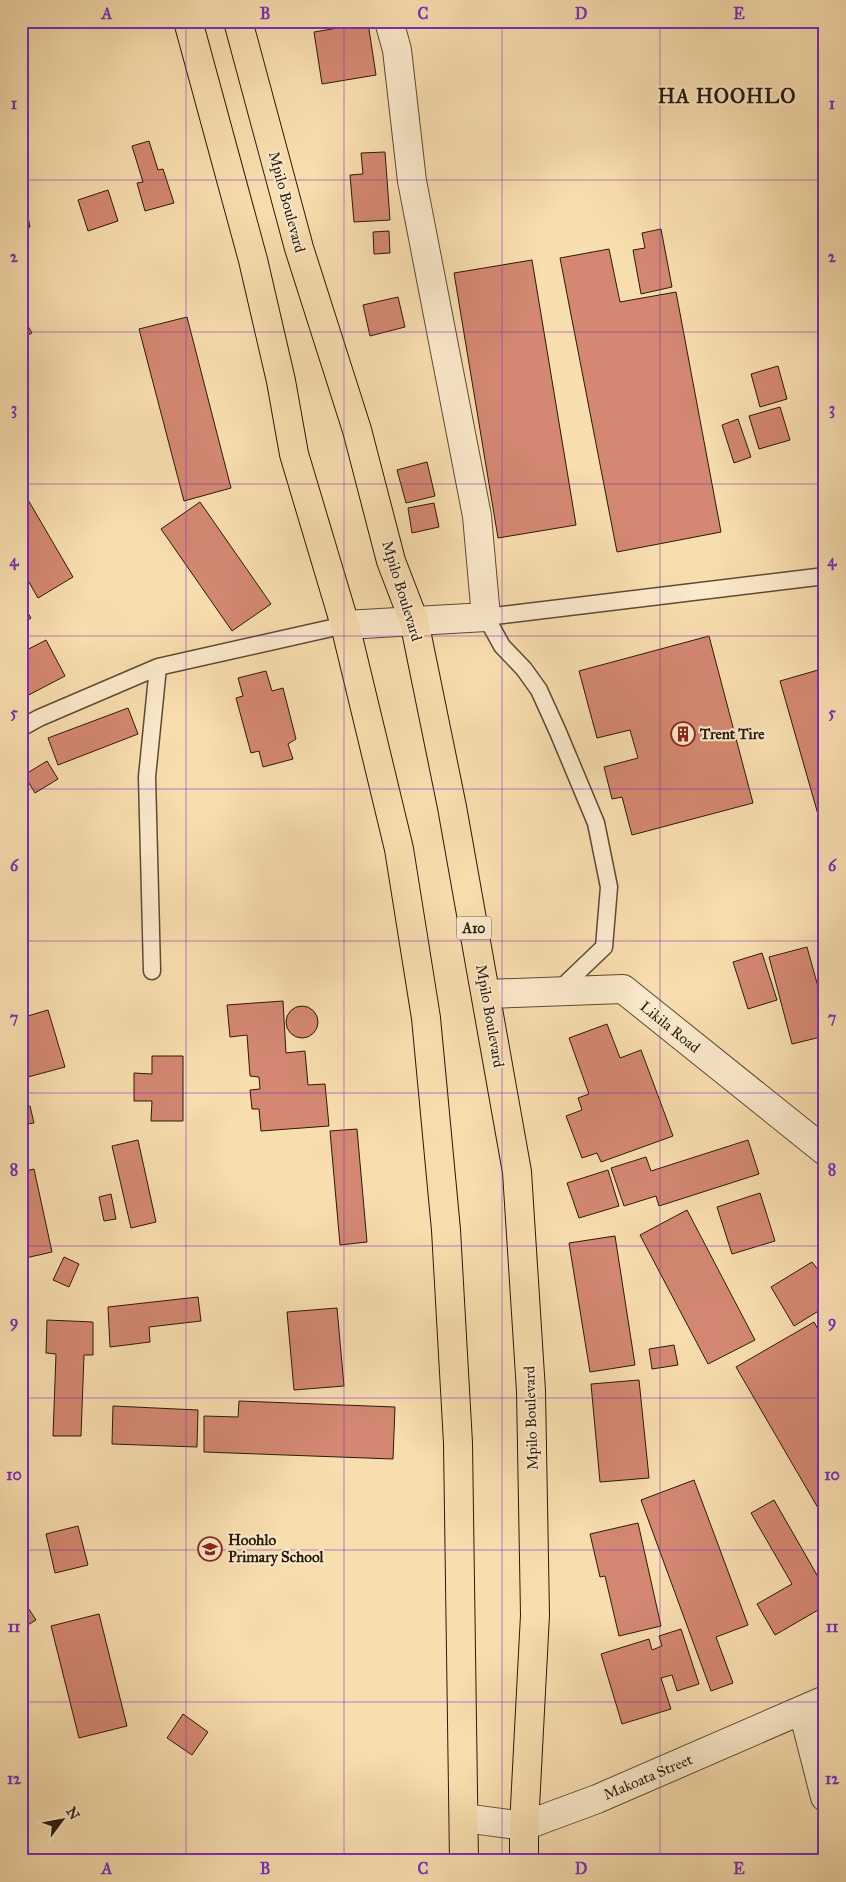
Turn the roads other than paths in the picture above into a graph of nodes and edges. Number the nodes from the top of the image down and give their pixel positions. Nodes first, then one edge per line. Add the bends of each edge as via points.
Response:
1 (188, 21) edge
2 (238, 21) edge
3 (389, 21) edge
4 (825, 576) edge
5 (486, 617) junction
6 (414, 621) junction
7 (345, 625) junction
8 (158, 667) junction
9 (21, 728) edge
10 (152, 971) dead end
11 (558, 991) junction
12 (486, 994) junction
13 (825, 1151) edge
14 (814, 1705) edge
15 (825, 1797) edge
16 (464, 1818) junction
17 (524, 1826) junction
18 (464, 1861) edge
19 (524, 1861) edge

1 - 7 highway via 253,260 294,454
2 - 6 highway, Mpilo Boulevard / A10 via 299,248 357,430 391,561
3 - 5 street via 397,50 412,181 477,516
4 - 5 lane
5 - 6 street
5 - 11 lane via 502,646 538,690 558,732 596,823 609,888 604,947
6 - 7 street
6 - 12 highway, Mpilo Boulevard / A10
7 - 8 lane
7 - 16 highway via 399,849 427,1027 446,1230 458,1443
8 - 9 lane
8 - 10 lane via 147,777
11 - 12 street, Likila Road
11 - 13 street, Likila Road via 622,989
12 - 17 highway, Mpilo Boulevard / A10 via 516,1172 531,1391 535,1615
14 - 15 street
14 - 17 street, Makoata Street via 597,1799
16 - 17 street, Makoata Street
16 - 18 highway
17 - 19 highway, Mpilo Boulevard / A10

